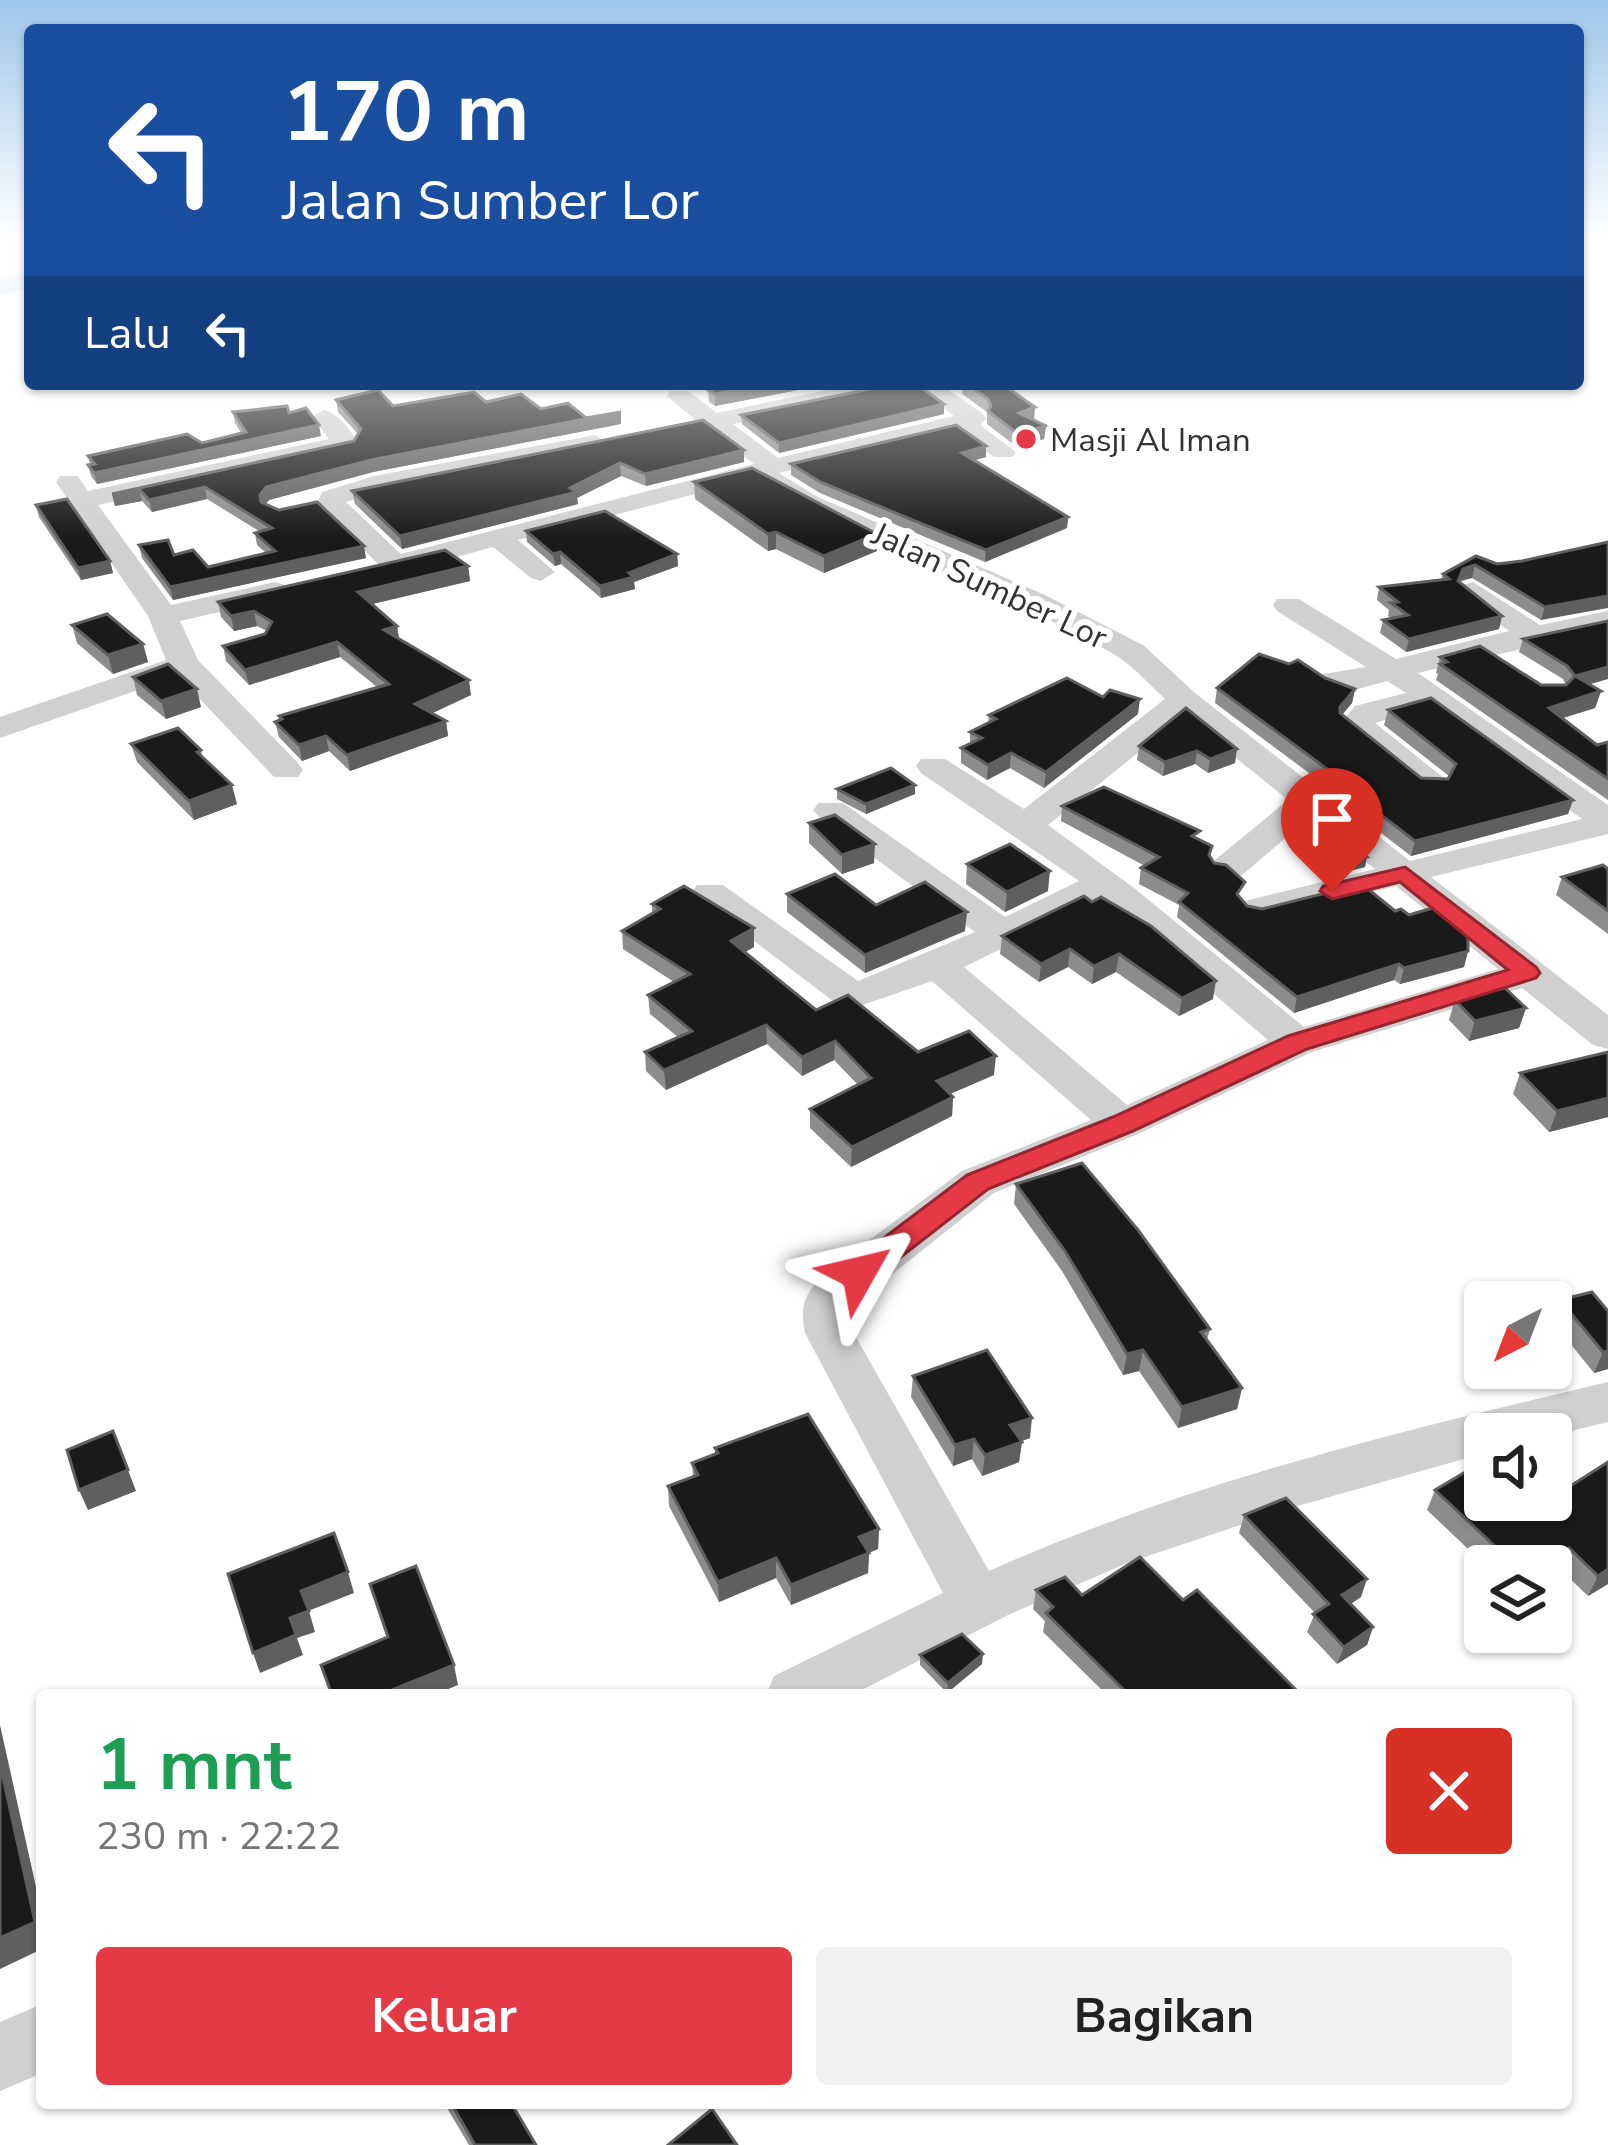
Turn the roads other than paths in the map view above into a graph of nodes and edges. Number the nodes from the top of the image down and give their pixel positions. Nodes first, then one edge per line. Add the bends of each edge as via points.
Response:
1 (862, 390) edge
2 (933, 390) edge
3 (679, 397) dead end
4 (324, 417) dead end
5 (710, 422) junction
6 (961, 423) junction
7 (667, 430) edge
8 (624, 438) edge
9 (346, 443) junction
10 (1004, 452) dead end
11 (517, 457) junction
12 (768, 469) junction
13 (374, 484) junction
14 (332, 498) junction
15 (297, 506) edge
16 (586, 514) junction
17 (500, 539) junction
18 (395, 565) junction
19 (541, 572) dead end
20 (353, 575) edge
21 (311, 584) edge
22 (1473, 591) edge
23 (1288, 605) dead end
24 (163, 616) junction
25 (1608, 620) edge
26 (1535, 635) junction
27 (1480, 646) junction
28 (218, 648) edge
29 (182, 661) junction
30 (1390, 669) junction
31 (1519, 673) edge
32 (1334, 681) edge
33 (1433, 696) junction
34 (1184, 700) junction
35 (0, 728) edge
36 (933, 766) dead end
37 (286, 770) dead end
38 (1432, 782) edge
39 (1312, 798) junction
40 (831, 810) edge
41 (1608, 822) edge
42 (1028, 823) junction
43 (1228, 868) edge
44 (1405, 874) junction
45 (1103, 884) junction
46 (710, 892) dead end
47 (1258, 909) edge
48 (1003, 934) junction
49 (937, 965) junction
50 (1527, 973) junction
51 (1608, 1036) edge
52 (1297, 1042) junction
53 (1123, 1124) junction
54 (1608, 1402) edge
55 (977, 1602) junction
56 (807, 1689) edge
57 (36, 2041) edge
58 (0, 2057) edge

1 - 5 street
2 - 6 street via 974,418
3 - 5 street, Jalan Sumber Lor
4 - 9 street
5 - 7 street
5 - 12 street, Jalan Sumber Lor
6 - 10 street
6 - 12 street
8 - 11 street
9 - 13 street
9 - 24 street via 76,491
11 - 13 street
11 - 16 street
12 - 16 street
12 - 34 street, Jalan Sumber Lor via 763,475 808,503 1132,652
13 - 14 street
14 - 15 street
14 - 18 street
16 - 17 street
17 - 18 street
17 - 19 street
18 - 20 street
21 - 24 street
22 - 26 street
23 - 30 street
24 - 29 street
25 - 26 street
26 - 27 street
27 - 30 street
27 - 31 street
28 - 29 street
29 - 35 street
29 - 37 street
30 - 32 street
30 - 33 street
33 - 38 street via 1367,713 1356,724
33 - 41 street
34 - 39 street, Jalan Sumber Lor
34 - 42 street
36 - 42 street
39 - 43 street
39 - 44 street, Jalan Sumber Lor
40 - 48 street
41 - 44 street
42 - 45 street
44 - 47 street
44 - 50 street, Jalan Sumber Lor
45 - 48 street
45 - 52 street
46 - 49 street via 847,992
48 - 49 street
49 - 53 street
50 - 51 street, Jalan Sumber Lor
50 - 52 street
52 - 53 street
53 - 55 street via 977,1182 824,1306 829,1333
54 - 55 street via 1223,1507
55 - 56 street
57 - 58 street

